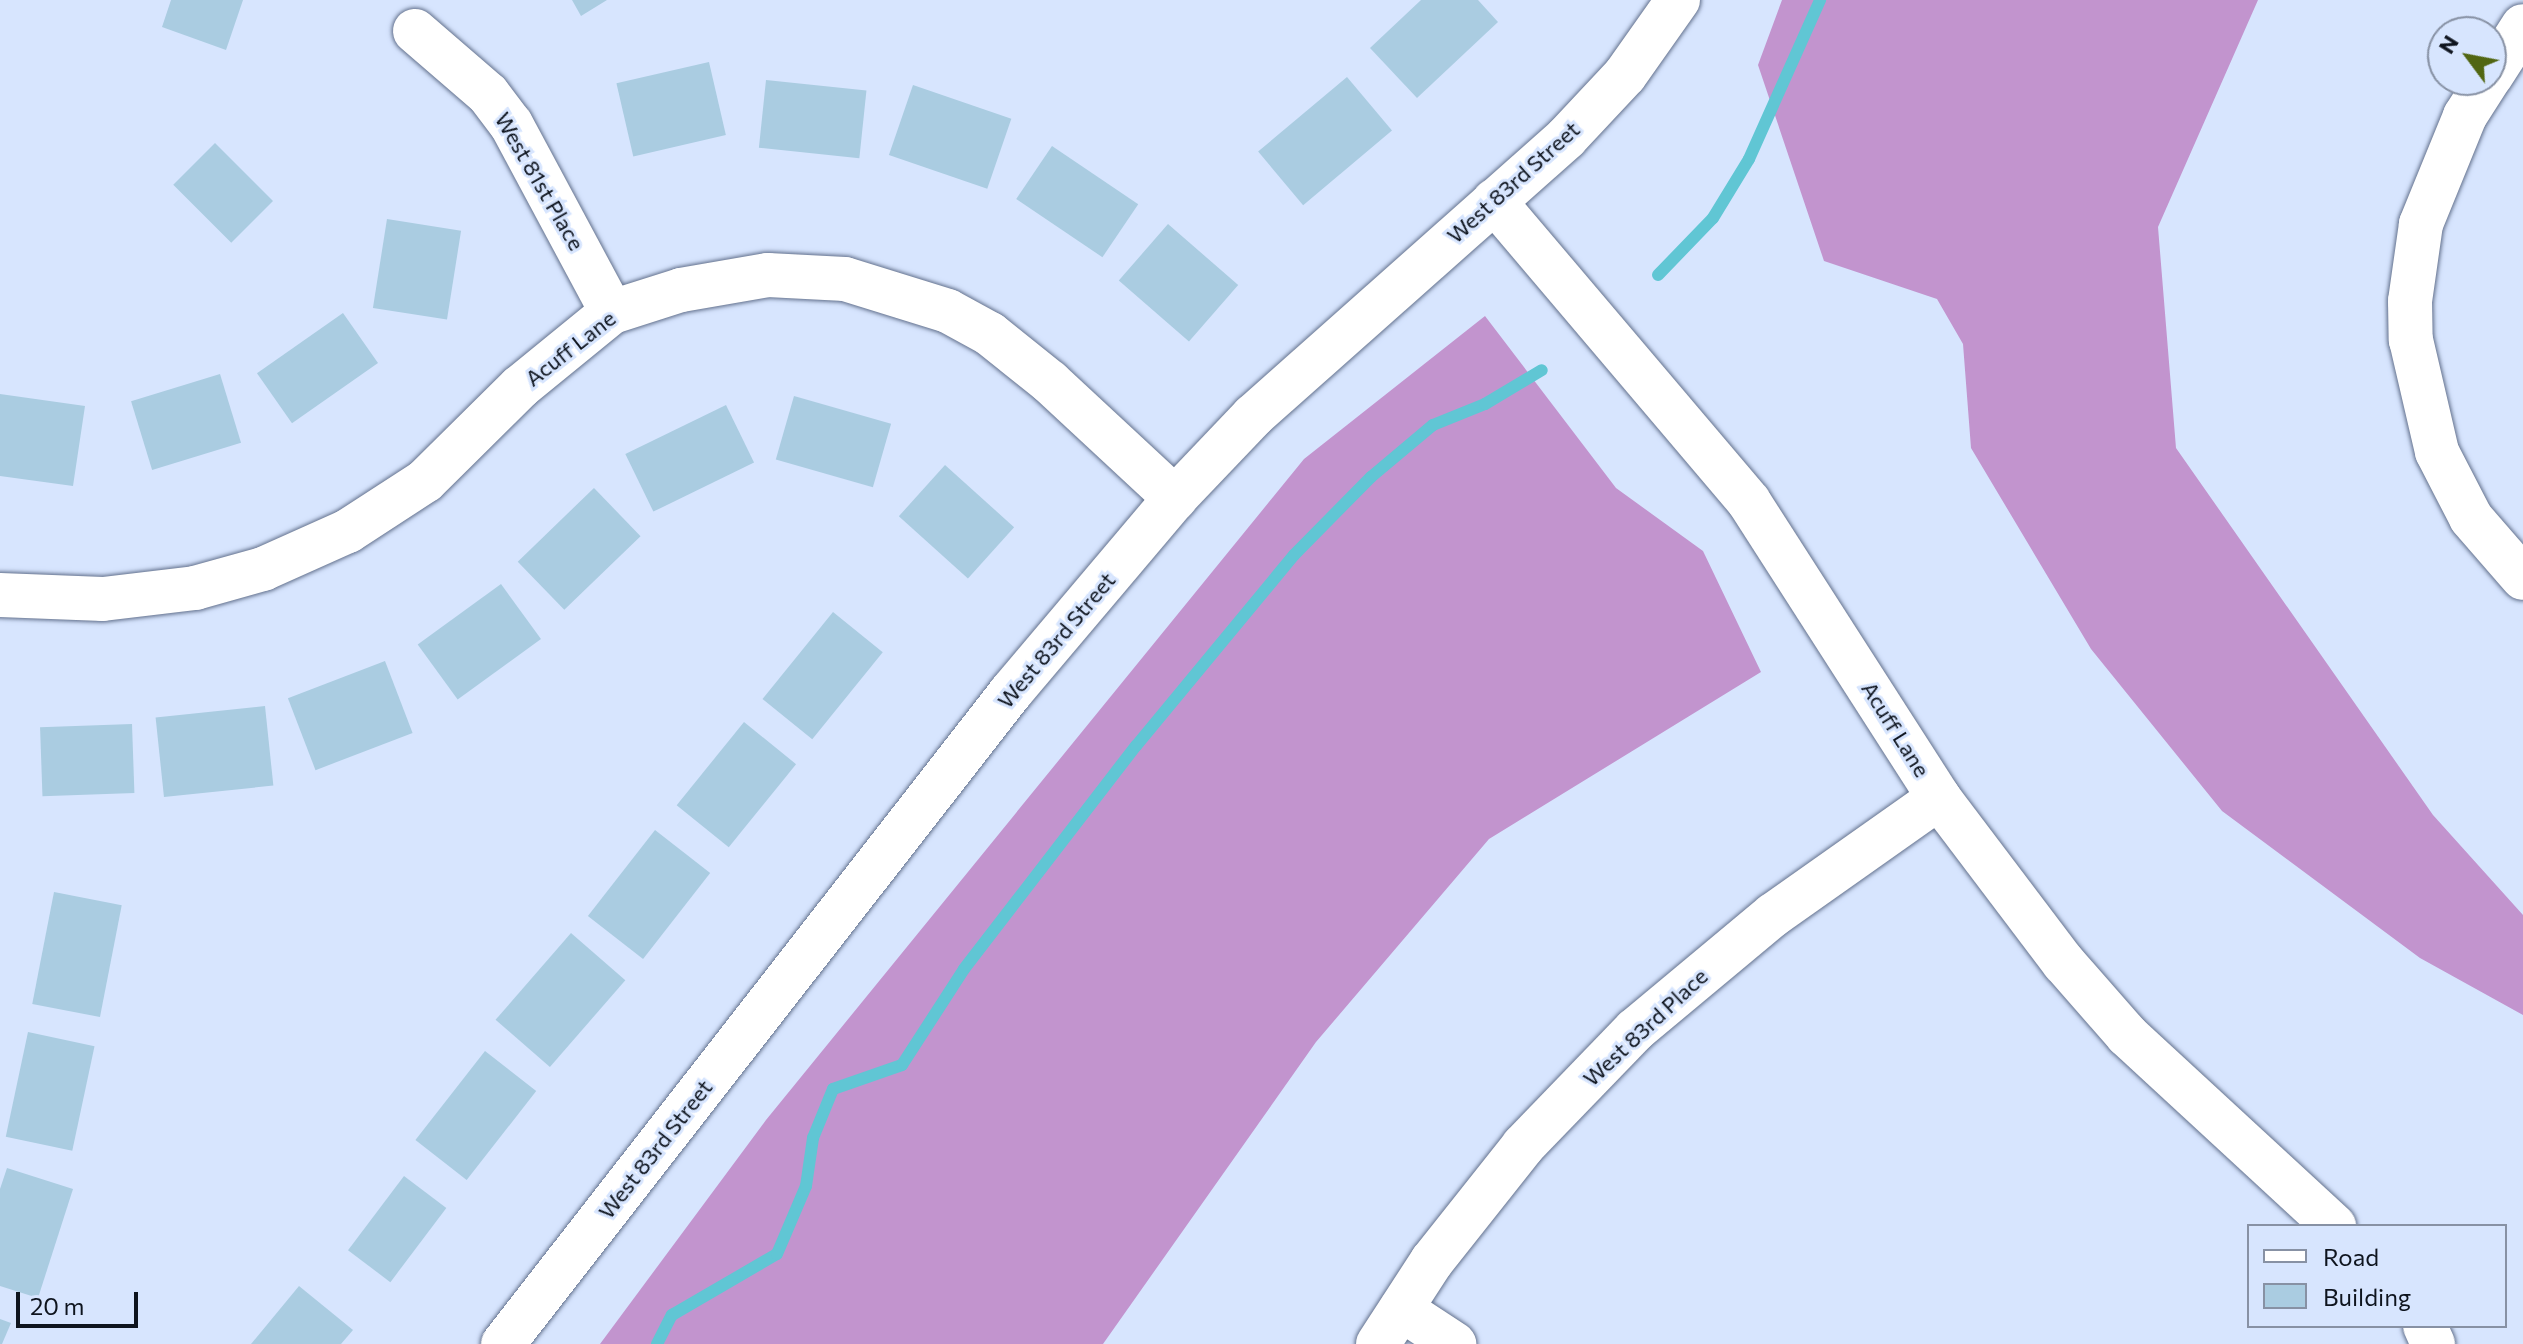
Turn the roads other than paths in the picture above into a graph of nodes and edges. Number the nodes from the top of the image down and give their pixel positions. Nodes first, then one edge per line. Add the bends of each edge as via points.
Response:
1 (1678, 0) edge
2 (2523, 26) edge
3 (415, 31) dead end
4 (2507, 51) edge
5 (2478, 96) edge
6 (1494, 201) junction
7 (612, 312) junction
8 (1175, 498) junction
9 (2523, 578) edge
10 (0, 595) edge
11 (1939, 798) junction
12 (2332, 1224) edge
13 (1389, 1326) edge
14 (503, 1344) edge
15 (1454, 1344) edge

1 - 6 street, West 83rd Street via 1625,75 1566,138
2 - 4 street
3 - 7 street, West 81st Place via 488,94 511,124
5 - 9 street via 2421,224 2410,301 2411,340 2437,452 2471,518
6 - 8 street, West 83rd Street via 1253,416
6 - 11 street, Acuff Lane via 1749,502
7 - 8 street, Acuff Lane via 693,287 768,275 845,279 912,296 990,334
7 - 10 street, Acuff Lane via 520,387 425,481 348,531 263,569 195,588 103,599
8 - 14 street, West 83rd Street via 1011,692
11 - 12 street, Acuff Lane via 2127,1035
11 - 13 street, West 83rd Place via 1773,915 1635,1030 1523,1146 1432,1261
13 - 15 street, West 83rd Place

